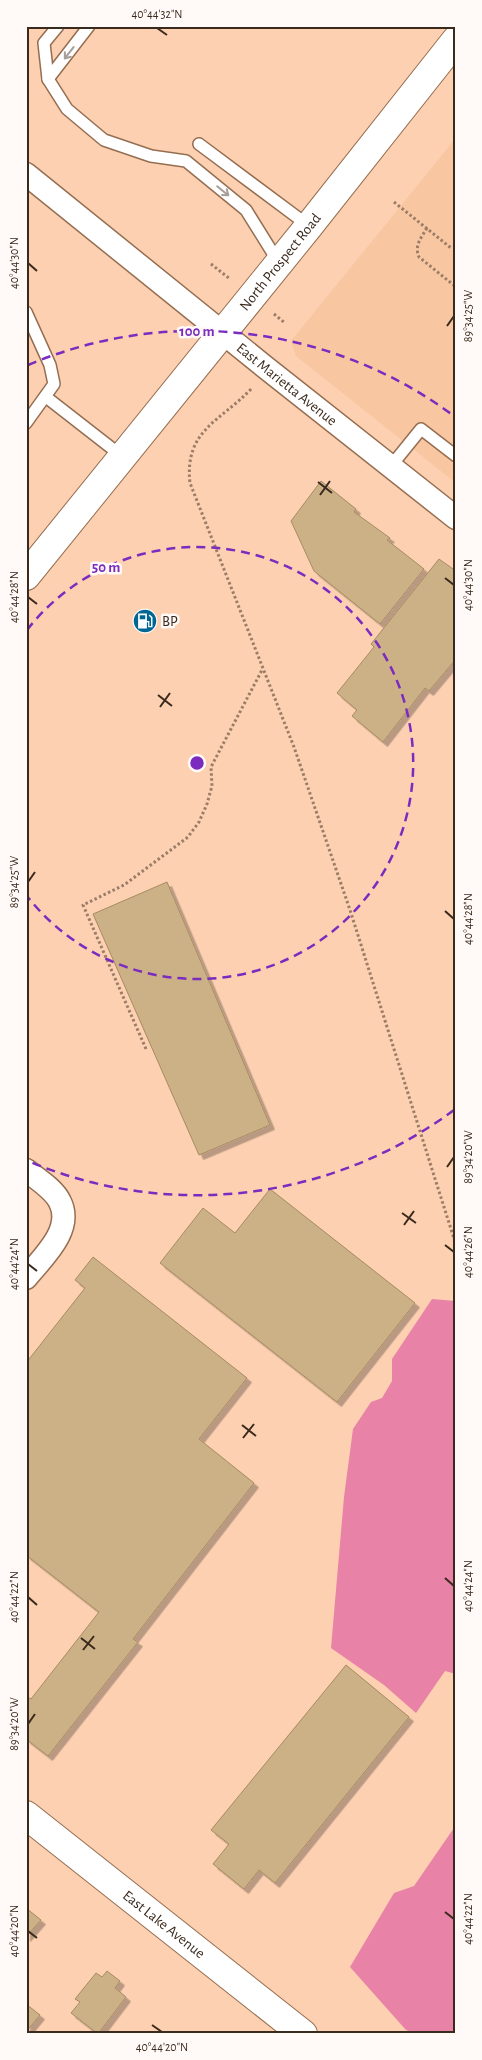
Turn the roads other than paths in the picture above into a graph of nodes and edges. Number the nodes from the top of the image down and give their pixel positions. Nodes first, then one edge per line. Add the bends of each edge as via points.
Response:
1 (58, 26) edge
2 (89, 26) edge
3 (456, 40) edge
4 (48, 79) junction
5 (199, 144) dead end
6 (26, 174) edge
7 (309, 226) junction
8 (279, 264) junction
9 (26, 312) edge
10 (223, 332) junction
11 (46, 397) junction
12 (26, 423) edge
13 (456, 456) edge
14 (123, 457) junction
15 (391, 466) junction
16 (456, 518) edge
17 (26, 576) edge
18 (26, 1170) edge
19 (26, 1278) edge
20 (26, 1815) edge
21 (303, 2034) edge

1 - 4 lane via 44,43
2 -> 4 lane
3 - 7 main road, North Prospect Road
4 -> 8 lane via 67,109 104,140 151,156 186,161 246,210
5 - 7 lane
6 - 10 street, East Marietta Avenue
7 - 8 main road, North Prospect Road
8 - 10 main road, North Prospect Road
9 - 11 lane via 50,365 54,384
10 - 14 main road, North Prospect Road
10 - 15 street, East Marietta Avenue
11 - 12 lane
11 - 14 lane
13 - 15 lane via 421,429
14 - 17 main road, North Prospect Road
15 - 16 street, East Marietta Avenue
18 - 19 street via 60,1201 65,1217 58,1238
20 - 21 main road, East Lake Avenue

